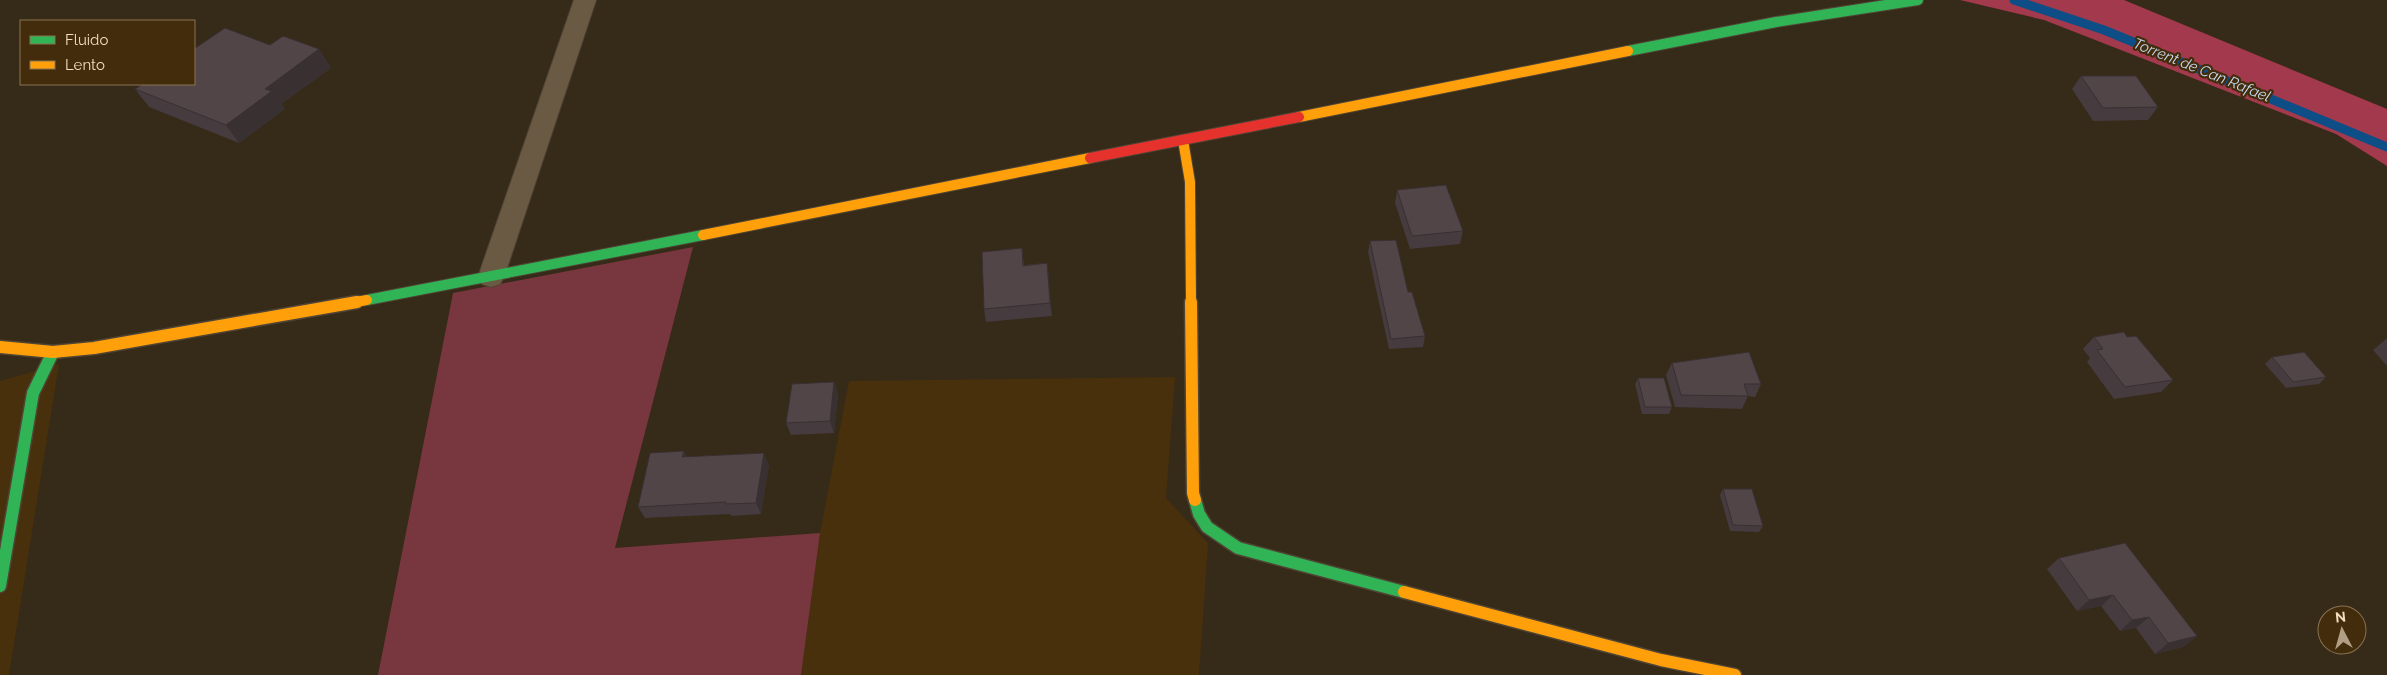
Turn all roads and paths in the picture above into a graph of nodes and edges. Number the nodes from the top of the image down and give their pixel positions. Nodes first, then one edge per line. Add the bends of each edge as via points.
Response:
1 (586, 0) edge
2 (1918, 0) edge
3 (1183, 140) junction
4 (491, 277) junction
5 (0, 348) edge
6 (53, 352) junction
7 (0, 586) edge
8 (1735, 675) edge

1 - 4 street
2 - 3 street via 1776,22
3 - 4 street
3 - 8 street via 1190,182 1193,492 1198,516 1208,531 1238,548 1661,660
4 - 6 street via 288,315
5 - 6 street
6 - 7 street via 34,393

